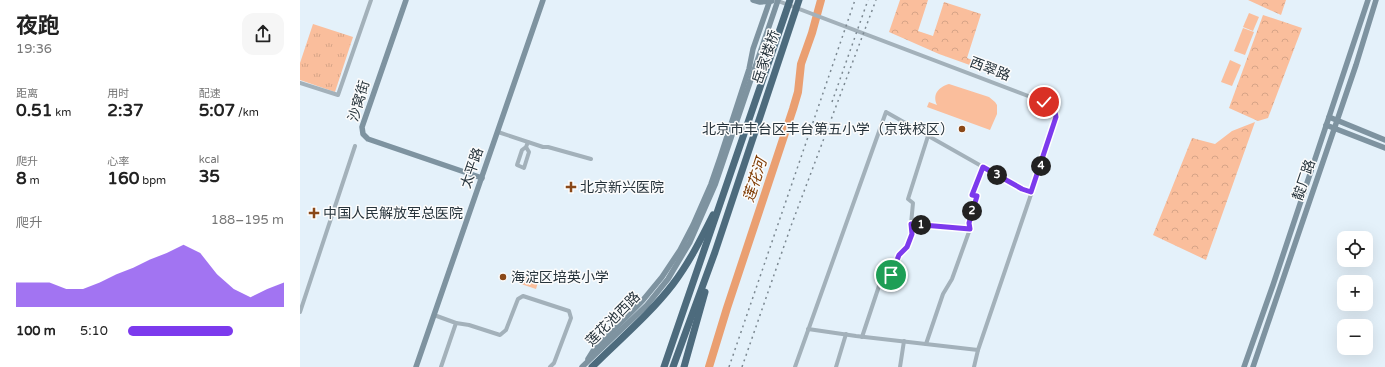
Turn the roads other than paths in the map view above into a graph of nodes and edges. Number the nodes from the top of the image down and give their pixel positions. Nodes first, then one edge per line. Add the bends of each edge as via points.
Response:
1 (371, 0) edge
2 (406, 0) edge
3 (543, 0) edge
4 (753, 0) edge
5 (770, 0) edge
6 (778, 0) edge
7 (790, 0) edge
8 (799, 0) edge
9 (1368, 0) edge
10 (1376, 0) edge
11 (300, 83) edge
12 (1329, 117) junction
13 (1337, 120) junction
14 (1326, 126) junction
15 (1334, 128) junction
16 (498, 132) junction
17 (928, 136) junction
18 (1385, 140) edge
19 (528, 142) junction
20 (355, 146) dead end
21 (526, 147) dead end
22 (1385, 148) edge
23 (592, 159) dead end
24 (983, 167) junction
25 (482, 178) junction
26 (725, 190) junction
27 (1031, 192) junction
28 (911, 224) junction
29 (970, 229) junction
30 (715, 252) junction
31 (300, 312) edge
32 (434, 315) junction
33 (456, 323) junction
34 (808, 329) junction
35 (846, 334) junction
36 (862, 337) junction
37 (904, 341) junction
38 (926, 344) junction
39 (978, 350) junction
40 (587, 366) edge
41 (416, 367) edge
42 (441, 367) edge
43 (550, 367) edge
44 (597, 367) edge
45 (664, 367) edge
46 (673, 367) edge
47 (686, 367) edge
48 (795, 367) edge
49 (836, 367) edge
50 (900, 367) edge
51 (974, 367) edge
52 (1244, 367) edge
53 (1252, 367) edge

1 - 11 street via 338,95
2 - 25 street, 沙窝街 via 362,127 363,134 368,138
3 - 16 street, 太平路
4 - 5 street
5 - 6 street
5 - 40 street, 莲花池西路 via 720,158 694,225 662,277 593,351
6 - 27 street, 西翠路 via 1050,106 1056,114 1055,124
6 - 40 street, 莲花池西路 via 715,185 690,242 668,279
7 - 26 highway, 岳家楼桥
8 - 30 highway, 岳家楼桥
9 - 12 street
10 - 13 street, 靛厂路
12 - 13 street
12 - 14 street
13 - 15 street, 靛厂路
13 - 18 street
14 - 15 street
14 - 52 street
15 - 22 street
15 - 53 street, 靛厂路
16 - 19 street
16 - 25 street, 太平路
17 - 24 street
17 - 28 street via 908,199 913,203
17 - 34 street via 886,112
19 - 21 street
19 - 23 street
20 - 31 street
24 - 27 street
24 - 29 street via 972,195 977,196 969,223
25 - 32 street, 太平路
26 - 40 highway via 686,266 673,284 645,314
26 - 45 highway
27 - 39 street, 西翠路
28 - 29 street
28 - 36 street via 912,234 907,247 899,255 891,275 884,272
29 - 38 street
30 - 46 highway
30 - 47 highway
32 - 33 street
32 - 41 street, 太平路
33 - 42 street
33 - 43 street via 500,335 506,330 518,299 523,296 569,310 571,318 554,363
34 - 35 street
34 - 48 street
35 - 36 street
35 - 49 street
36 - 37 street
37 - 38 street
37 - 50 street
38 - 39 street
39 - 51 street, 西翠路
40 - 44 street

